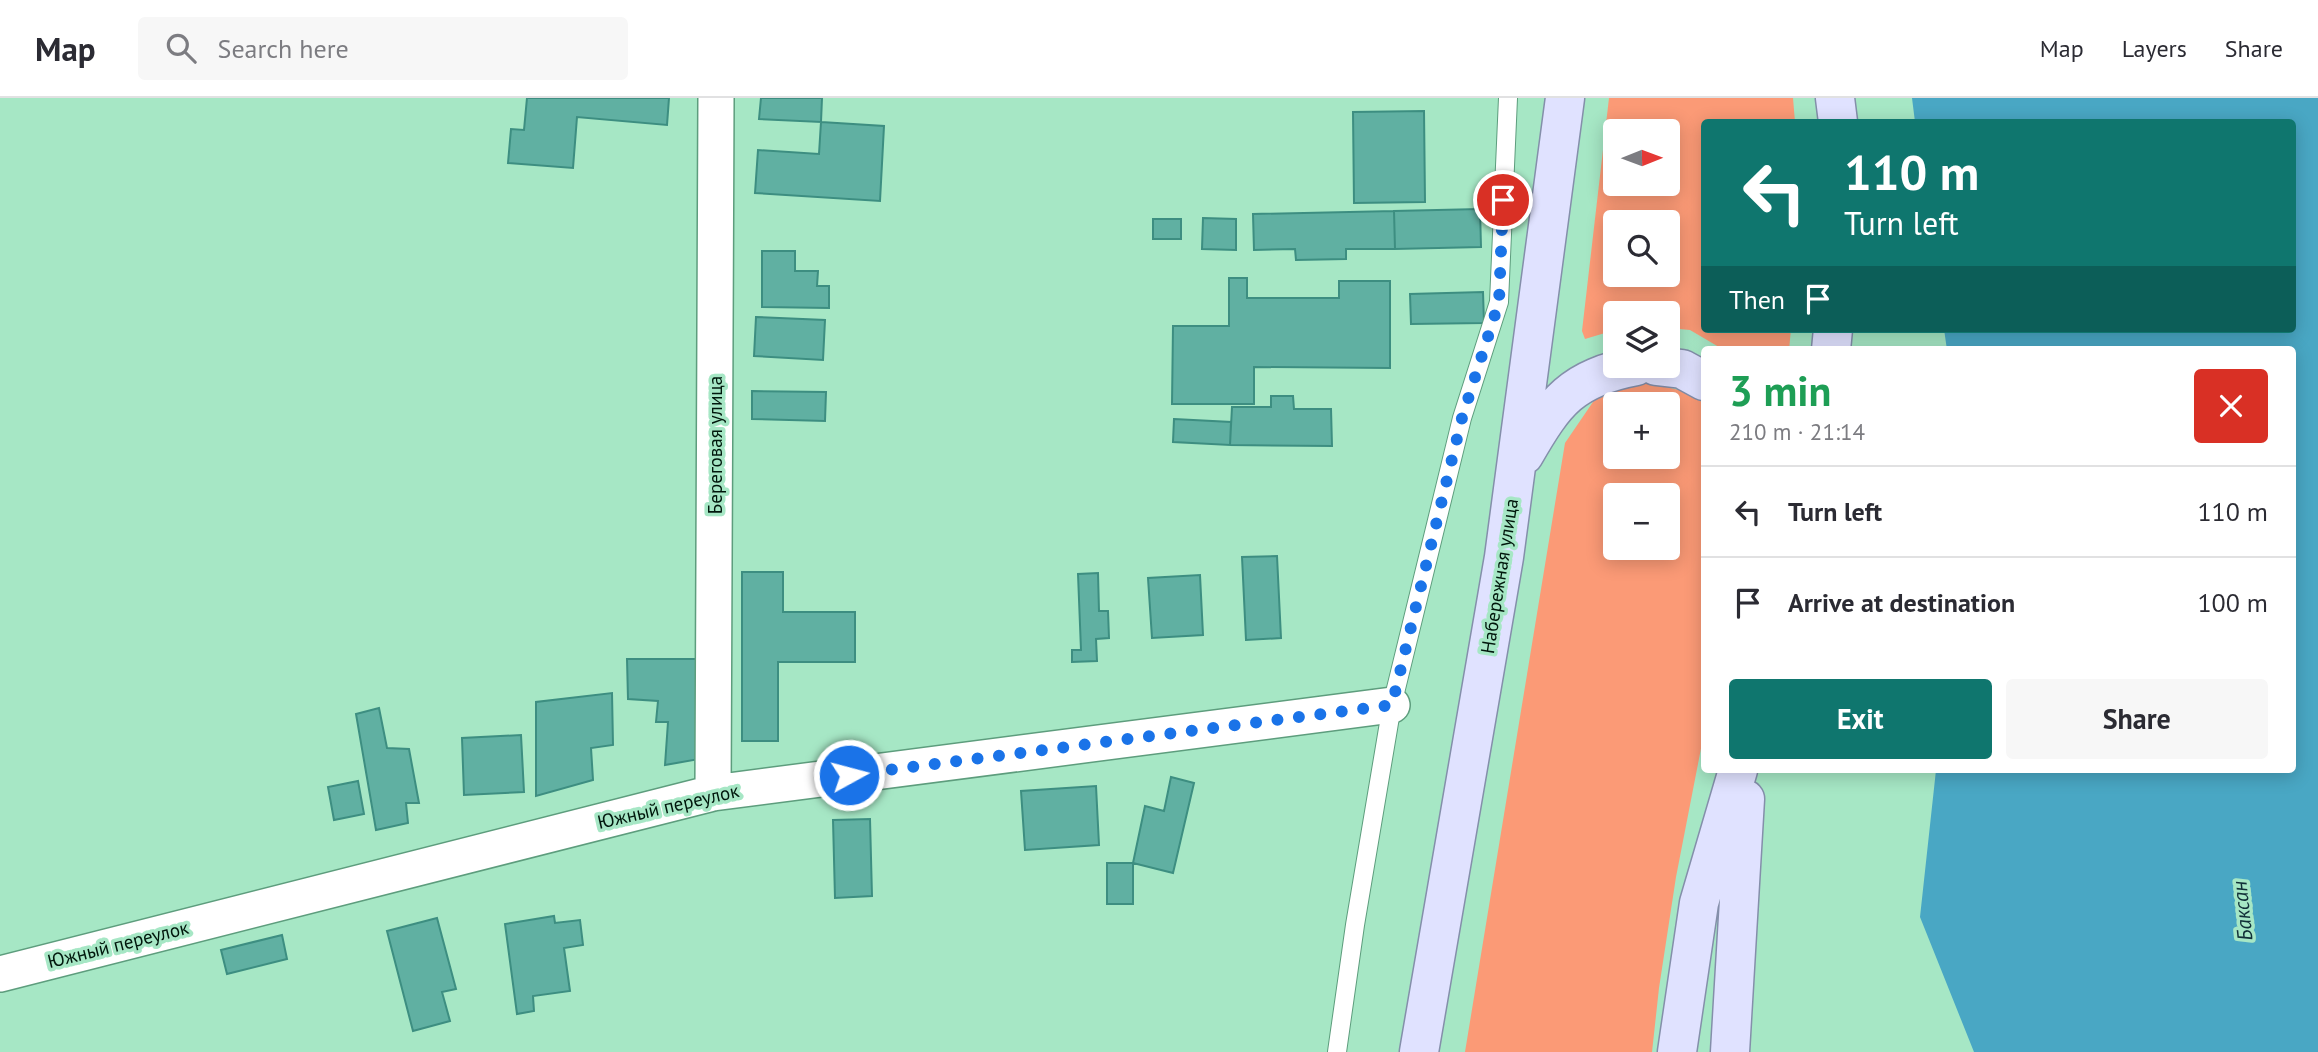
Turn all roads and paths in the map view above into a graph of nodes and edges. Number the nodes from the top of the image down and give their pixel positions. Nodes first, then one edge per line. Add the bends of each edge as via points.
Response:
1 (716, 98) edge
2 (1507, 98) edge
3 (1566, 98) edge
4 (1835, 98) edge
5 (1838, 119) edge
6 (1680, 369) edge
7 (1603, 374) edge
8 (1701, 379) edge
9 (1516, 469) junction
10 (1392, 705) junction
11 (1737, 773) edge
12 (1747, 773) edge
13 (713, 793) junction
14 (0, 974) edge
15 (1419, 1050) edge
16 (1337, 1052) edge
17 (1677, 1052) edge
18 (1730, 1052) edge

1 - 13 street, Береговая улица
2 - 10 lane via 1499,302 1462,418
3 - 9 main road, Набережная улица
4 - 5 main road
6 - 8 main road
7 - 9 main road via 1575,387 1547,414
9 - 15 main road, Набережная улица
10 - 13 street, Южный переулок
10 - 16 lane
11 - 17 main road via 1699,903
12 - 18 main road
13 - 14 street, Южный переулок

